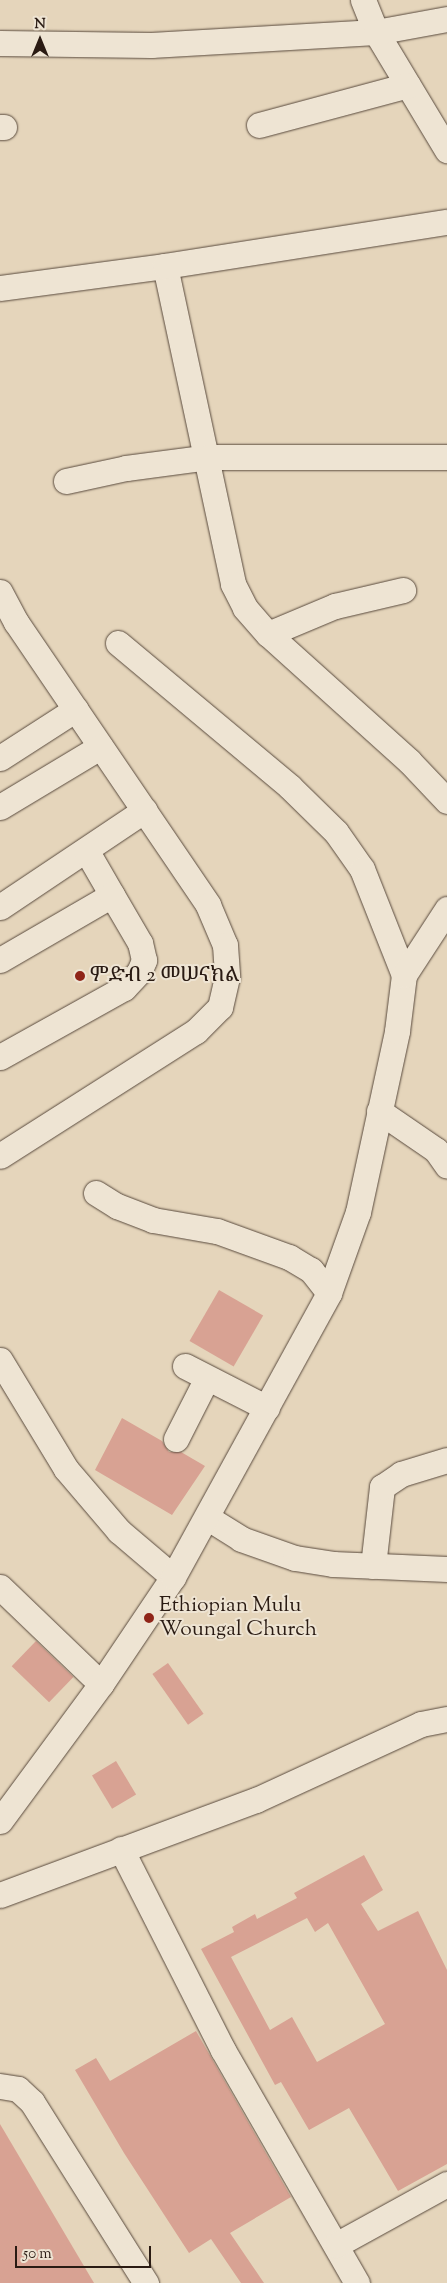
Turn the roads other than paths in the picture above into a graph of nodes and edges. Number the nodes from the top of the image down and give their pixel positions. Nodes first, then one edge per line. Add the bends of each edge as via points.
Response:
1 (362, 0) edge
2 (447, 19) edge
3 (376, 32) junction
4 (0, 43) edge
5 (408, 85) junction
6 (259, 125) dead end
7 (447, 150) edge
8 (447, 222) edge
9 (165, 266) junction
10 (0, 288) edge
11 (208, 457) junction
12 (447, 457) edge
13 (66, 481) dead end
14 (403, 590) dead end
15 (0, 592) edge
16 (8, 626) edge
17 (268, 634) junction
18 (118, 643) dead end
19 (76, 709) junction
20 (100, 747) junction
21 (0, 758) edge
22 (447, 801) edge
23 (0, 807) edge
24 (145, 810) junction
25 (86, 850) junction
26 (112, 896) junction
27 (0, 908) edge
28 (447, 909) edge
29 (0, 960) edge
30 (404, 975) junction
31 (0, 1057) edge
32 (380, 1111) junction
33 (0, 1156) edge
34 (447, 1166) edge
35 (96, 1193) dead end
36 (329, 1293) junction
37 (0, 1360) edge
38 (185, 1366) dead end
39 (208, 1378) junction
40 (267, 1408) junction
41 (176, 1439) dead end
42 (447, 1460) edge
43 (208, 1518) junction
44 (374, 1566) junction
45 (447, 1569) edge
46 (173, 1577) junction
47 (0, 1587) edge
48 (101, 1684) junction
49 (447, 1719) edge
50 (0, 1821) edge
51 (122, 1849) junction
52 (0, 1895) edge
53 (0, 2086) edge
54 (447, 2184) edge
55 (336, 2245) junction
56 (146, 2283) edge
57 (357, 2283) edge

1 - 3 street
2 - 3 street
3 - 4 street via 151,45
3 - 5 street
5 - 6 street
5 - 7 street
8 - 9 street
9 - 10 street
9 - 11 street
11 - 12 street
11 - 13 street via 126,468
11 - 17 street via 233,584 245,608
14 - 17 street via 335,606
15 - 16 street
16 - 19 street
17 - 22 street via 409,762
18 - 30 street via 290,787 336,832 362,870
19 - 20 street
19 - 21 street
20 - 23 street
20 - 24 street
24 - 25 street
24 - 33 street via 208,905 225,945 227,977 220,1007 196,1031
25 - 26 street
25 - 27 street
26 - 29 street
26 - 31 street via 140,943 144,960 139,972 124,988
28 - 30 street
30 - 32 street via 397,1031
32 - 34 street via 436,1150
32 - 36 street via 358,1212
35 - 36 street via 117,1206 153,1220 217,1232 289,1256 311,1270
36 - 40 street
37 - 46 street via 66,1469 119,1531
38 - 39 street
39 - 40 street
39 - 41 street
40 - 43 street
42 - 44 street via 400,1474 382,1487
43 - 44 street via 241,1539 267,1550 334,1564
43 - 46 street
44 - 45 street
46 - 48 street
47 - 48 street
48 - 50 street
49 - 51 street via 421,1724 256,1800
51 - 52 street
51 - 55 street via 222,2050
53 - 56 street via 18,2088 32,2102
54 - 55 street
55 - 57 street

